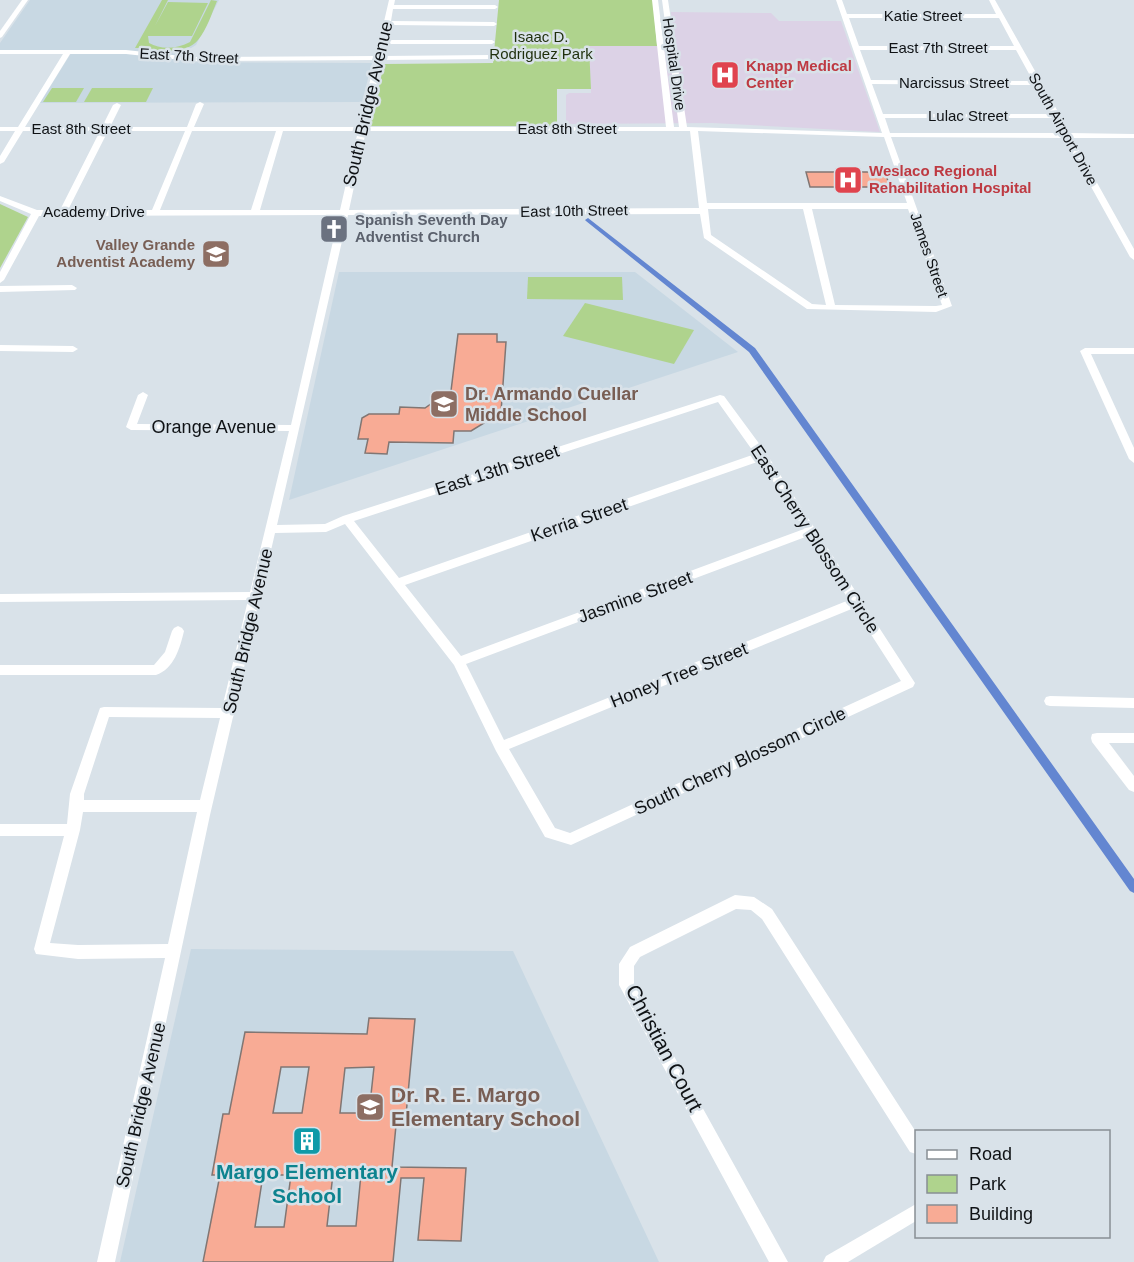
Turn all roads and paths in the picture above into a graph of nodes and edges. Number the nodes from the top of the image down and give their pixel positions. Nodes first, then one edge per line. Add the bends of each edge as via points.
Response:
1 (25, 0) edge
2 (655, 0) edge
3 (665, 0) edge
4 (839, 0) edge
5 (992, 0) edge
6 (391, 3) edge
7 (495, 7) dead end
8 (846, 16) junction
9 (1001, 16) junction
10 (387, 23) junction
11 (494, 24) dead end
12 (0, 36) edge
13 (382, 42) junction
14 (492, 42) dead end
15 (857, 48) junction
16 (1019, 48) junction
17 (68, 51) junction
18 (0, 52) edge
19 (378, 59) junction
20 (490, 60) dead end
21 (869, 82) junction
22 (1038, 83) junction
23 (200, 104) dead end
24 (117, 105) dead end
25 (881, 116) junction
26 (1056, 116) junction
27 (0, 129) edge
28 (20, 129) junction
29 (362, 129) junction
30 (670, 129) junction
31 (683, 129) junction
32 (694, 129) junction
33 (105, 130) junction
34 (189, 130) junction
35 (280, 130) junction
36 (887, 135) junction
37 (1067, 136) junction
38 (1134, 136) edge
39 (0, 162) edge
40 (0, 198) edge
41 (807, 206) junction
42 (912, 206) junction
43 (704, 208) junction
44 (63, 212) junction
45 (156, 212) junction
46 (255, 212) junction
47 (344, 212) junction
48 (36, 213) junction
49 (1134, 257) edge
50 (0, 280) edge
51 (72, 288) dead end
52 (0, 289) edge
53 (831, 308) junction
54 (0, 348) edge
55 (73, 349) dead end
56 (1134, 351) edge
57 (143, 395) dead end
58 (720, 398) joint
59 (295, 428) junction
60 (762, 456) junction
61 (1134, 459) edge
62 (347, 519) junction
63 (271, 529) junction
64 (810, 531) junction
65 (397, 583) junction
66 (256, 596) junction
67 (0, 598) edge
68 (856, 602) junction
69 (178, 631) dead end
70 (459, 662) junction
71 (0, 670) edge
72 (909, 683) joint
73 (1050, 701) dead end
74 (1134, 703) edge
75 (229, 713) junction
76 (1134, 738) edge
77 (501, 747) junction
78 (1134, 786) edge
79 (76, 806) junction
80 (206, 806) junction
81 (0, 830) edge
82 (74, 830) junction
83 (174, 951) junction
84 (915, 1144) edge
85 (915, 1213) edge
86 (106, 1262) edge
87 (779, 1262) edge
88 (832, 1262) edge

1 - 12 street
2 - 30 street, Hospital Drive
3 - 31 street, Hospital Drive
4 - 8 street, James Street
5 - 9 street, South Airport Drive
6 - 7 street
6 - 10 street, South Bridge Avenue
8 - 9 street, Katie Street
8 - 15 street, James Street
9 - 16 street, South Airport Drive
10 - 11 street
10 - 13 street, South Bridge Avenue
13 - 14 street
13 - 19 street, South Bridge Avenue
15 - 16 street, East 7th Street
15 - 21 street, James Street
16 - 22 street, South Airport Drive
17 - 18 street, East 7th Street
17 - 19 street, East 7th Street via 191,59
17 - 28 street
19 - 20 street, East 7th Street via 387,63
19 - 29 street, South Bridge Avenue
21 - 22 street, Narcissus Street
21 - 25 street, James Street
22 - 26 street, South Airport Drive
23 - 34 street
24 - 33 street
25 - 26 street, Lulac Street
25 - 36 street, James Street
26 - 37 street, South Airport Drive
27 - 28 street, East 8th Street
28 - 33 street, East 8th Street
28 - 39 street
29 - 30 street, East 8th Street
29 - 35 street, East 8th Street
29 - 47 street, South Bridge Avenue
30 - 31 street, East 8th Street
31 - 32 street, East 8th Street
32 - 36 street, East 8th Street
32 - 43 street
33 - 34 street, East 8th Street
33 - 44 street
34 - 35 street, East 8th Street
34 - 45 street
35 - 46 street
36 - 37 street, East 8th Street
36 - 42 street, James Street
37 - 38 street, East 8th Street
37 - 49 street, South Airport Drive
40 - 48 street, Academy Drive
41 - 42 street, East 10th Street
41 - 43 street, East 10th Street
41 - 53 street
42 - 53 street, James Street via 947,306
43 - 47 street, East 10th Street
43 - 53 street via 707,236 810,307
44 - 45 street, Academy Drive
44 - 48 street, Academy Drive
45 - 46 street, East 10th Street
46 - 47 street, East 10th Street
47 - 59 street, South Bridge Avenue
48 - 50 street
51 - 52 street
54 - 55 street
56 - 61 street via 1085,351
57 - 59 street, Orange Avenue via 131,428
58 - 60 street, East Cherry Blossom Circle
58 - 62 street, East 13th Street
59 - 63 street, South Bridge Avenue
60 - 64 street, East Cherry Blossom Circle
60 - 65 street, Kerria Street
62 - 63 street, East 13th Street via 326,528
62 - 65 street
63 - 66 street, South Bridge Avenue
64 - 68 street, East Cherry Blossom Circle
64 - 70 street, Jasmine Street
65 - 70 street
66 - 67 street
66 - 75 street, South Bridge Avenue
68 - 72 street, East Cherry Blossom Circle
68 - 77 street, Honey Tree Street
69 - 71 street via 172,654 156,670
70 - 77 street
72 - 77 street, South Cherry Blossom Circle via 571,839 550,833
73 - 74 street
75 - 79 street via 104,712
75 - 80 street, South Bridge Avenue
76 - 78 street via 1097,738
79 - 80 street
79 - 82 street
80 - 83 street, South Bridge Avenue
81 - 82 street
82 - 83 street via 41,949
83 - 86 street, South Bridge Avenue
84 - 87 street, Christian Court via 767,914 754,904 735,903 635,952 626,964 627,985
85 - 88 street

